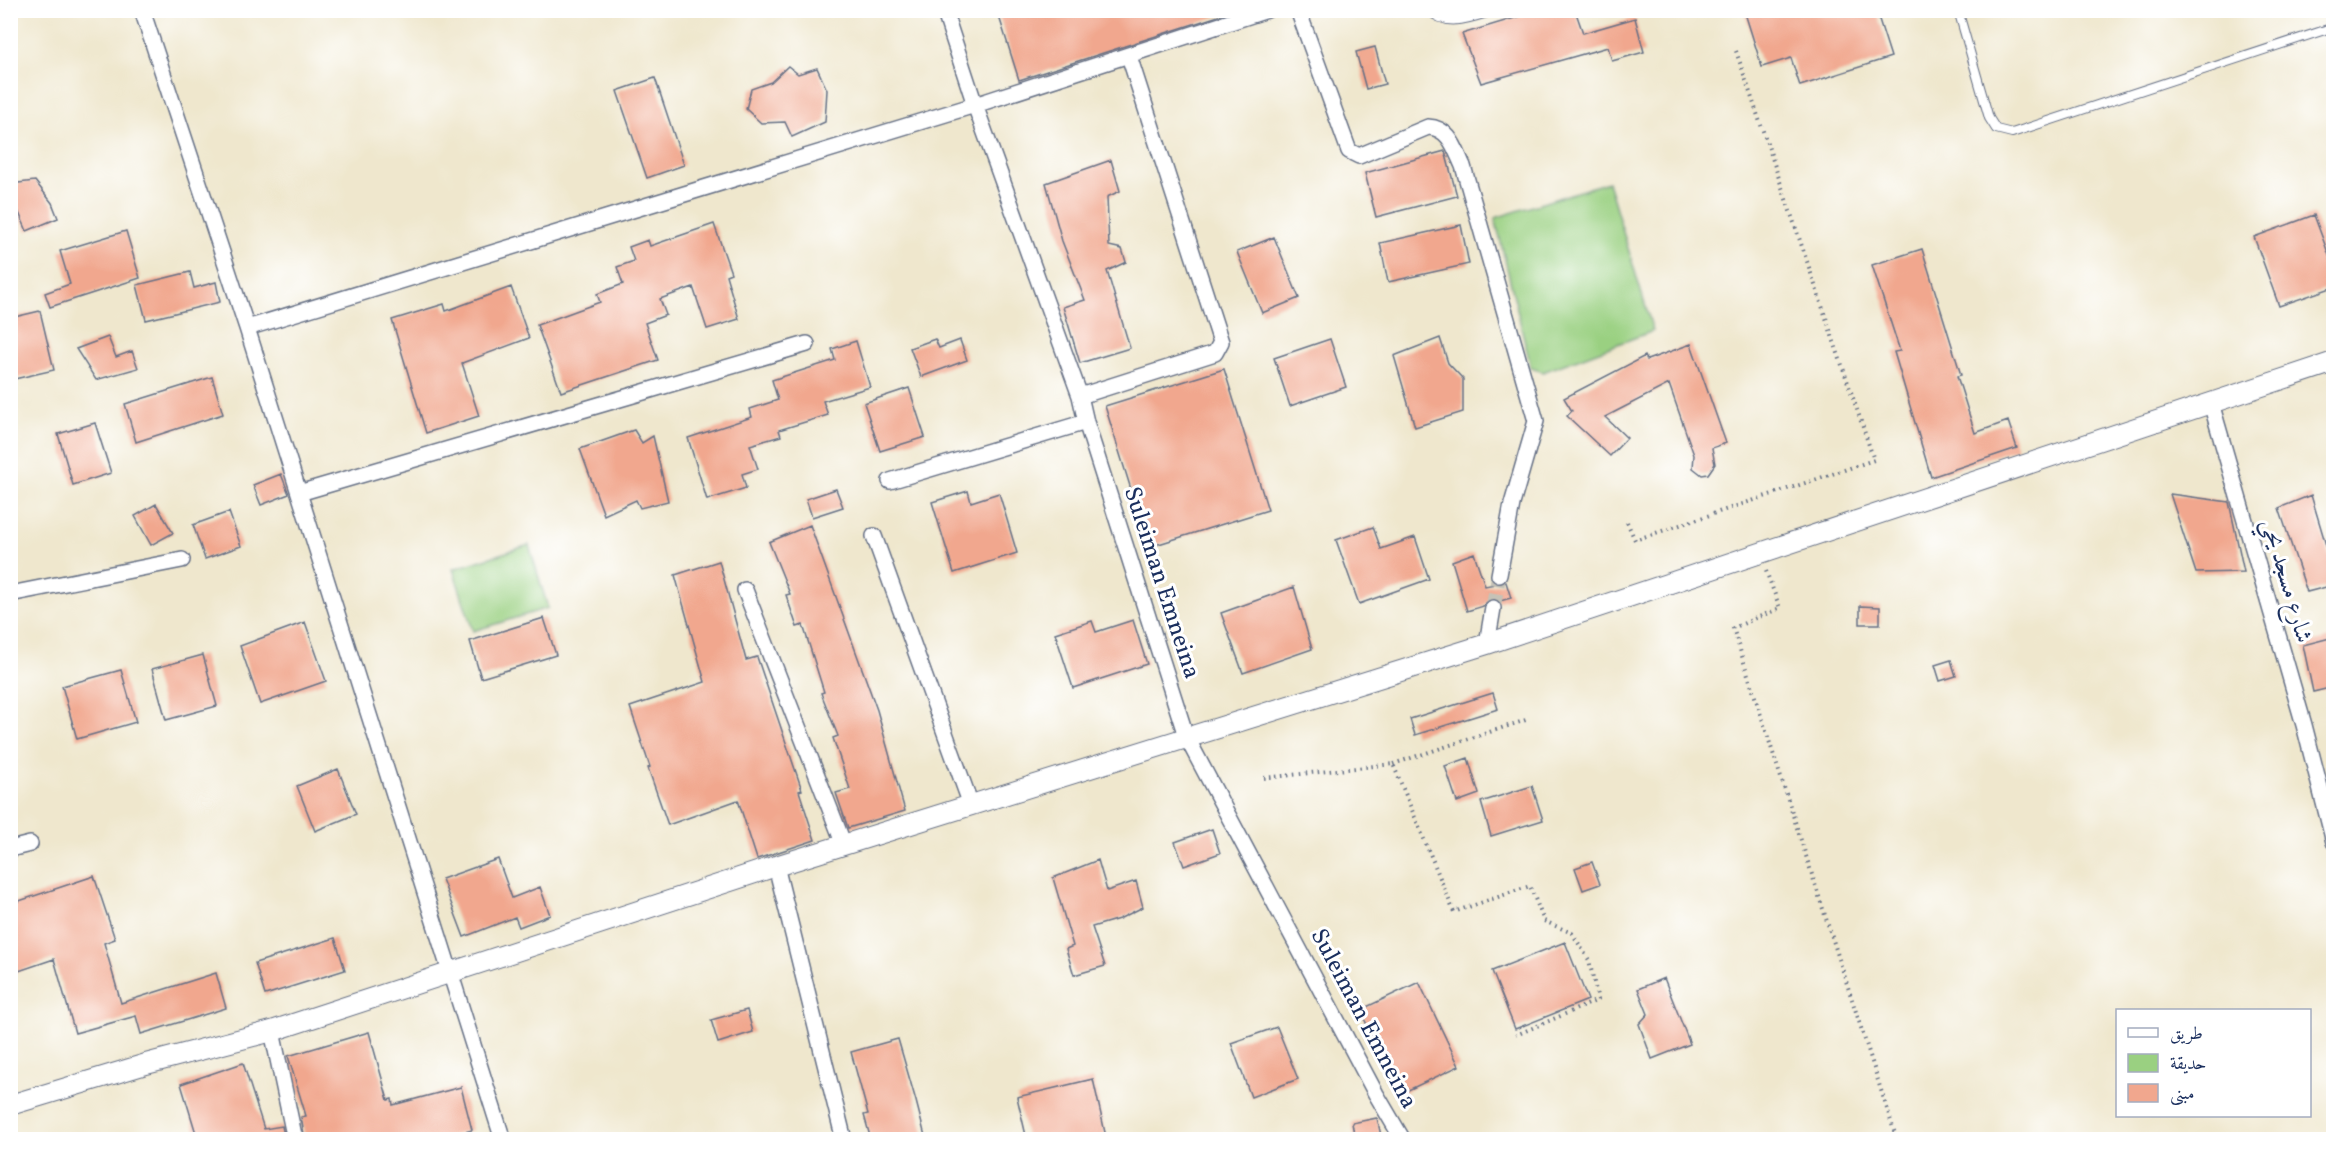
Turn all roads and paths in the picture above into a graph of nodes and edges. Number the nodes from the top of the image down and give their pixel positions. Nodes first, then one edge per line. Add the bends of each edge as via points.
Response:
1 (142, 10) edge
2 (944, 10) edge
3 (1267, 10) edge
4 (1298, 10) edge
5 (1429, 10) edge
6 (1497, 10) edge
7 (1958, 10) edge
8 (2330, 10) edge
9 (2334, 20) edge
10 (2334, 27) edge
11 (1736, 51) dead end
12 (1129, 56) junction
13 (975, 105) junction
14 (247, 328) junction
15 (807, 344) dead end
16 (2334, 362) edge
17 (1080, 396) junction
18 (2211, 403) junction
19 (1086, 422) junction
20 (890, 481) dead end
21 (299, 493) junction
22 (1628, 522) dead end
23 (874, 536) dead end
24 (1759, 553) junction
25 (182, 560) dead end
26 (1499, 575) tunnel mouth
27 (745, 590) dead end
28 (10, 594) edge
29 (1493, 608) tunnel mouth
30 (1487, 644) junction
31 (1526, 720) dead end
32 (1186, 736) junction
33 (1393, 764) junction
34 (1264, 778) dead end
35 (970, 805) junction
36 (2334, 842) edge
37 (30, 844) dead end
38 (844, 845) junction
39 (10, 849) edge
40 (776, 866) junction
41 (452, 971) junction
42 (272, 1031) junction
43 (1516, 1035) dead end
44 (10, 1105) edge
45 (295, 1140) edge
46 (503, 1140) edge
47 (844, 1140) edge
48 (1403, 1140) edge
49 (1898, 1140) edge

1 - 14 street
2 - 13 street, Suleiman Emneina
3 - 12 street
4 - 26 street via 1349,151 1359,156 1435,127 1448,135 1463,166 1536,421 1512,504
5 - 6 lane via 1435,17 1451,22
7 - 10 lane via 1989,118 1996,129 2012,133
8 - 9 lane
11 - 22 path via 1874,460 1635,540
12 - 13 street
12 - 17 street via 1221,342 1215,354
13 - 14 street
13 - 17 street, Suleiman Emneina
14 - 21 street
15 - 21 street
16 - 18 street
17 - 19 street, Suleiman Emneina
18 - 24 street
18 - 36 street, شارع مسجد يحي
19 - 20 street
19 - 32 street, Suleiman Emneina
21 - 41 street
23 - 35 street
24 - 30 street
24 - 49 path via 1780,608 1733,628
25 - 28 street
27 - 38 street
29 - 30 street
30 - 32 street
31 - 33 path
32 - 35 street
32 - 48 street, Suleiman Emneina
33 - 34 path
33 - 43 path via 1454,912 1530,886 1544,921 1572,933 1589,960 1598,1000
35 - 38 street
37 - 39 street
38 - 40 street
40 - 41 street
40 - 47 street
41 - 42 street
41 - 46 street
42 - 44 street
42 - 45 street

